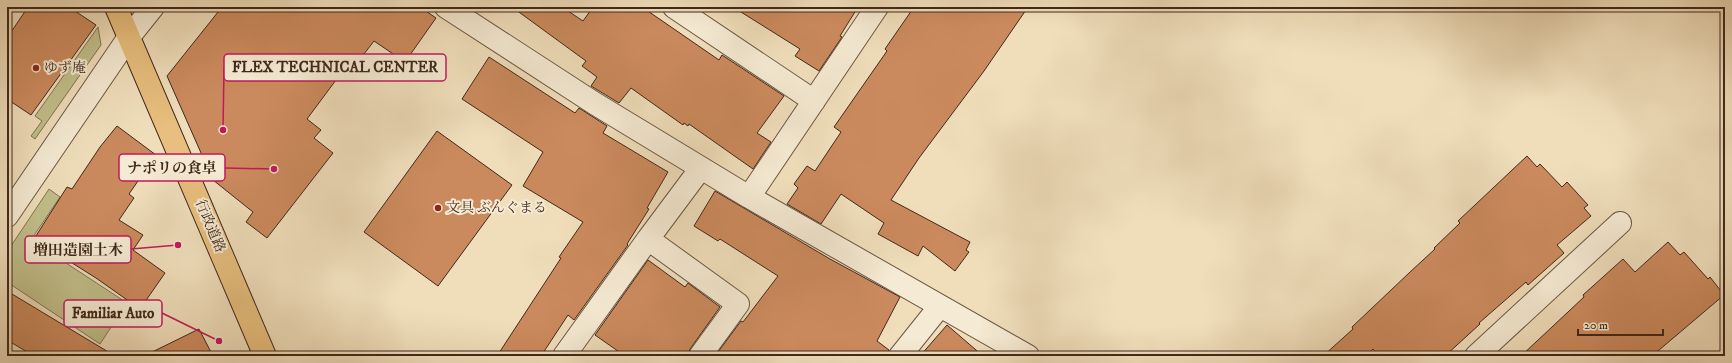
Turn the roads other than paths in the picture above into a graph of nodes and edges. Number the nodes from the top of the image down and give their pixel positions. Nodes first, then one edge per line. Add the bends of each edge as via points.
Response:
1 (116, 7) edge
2 (153, 7) edge
3 (446, 7) edge
4 (674, 7) edge
5 (877, 7) edge
6 (129, 37) junction
7 (814, 101) junction
8 (701, 168) junction
9 (749, 197) junction
10 (7, 216) edge
11 (1620, 223) dead end
12 (648, 239) junction
13 (940, 306) junction
14 (265, 356) edge
15 (564, 356) edge
16 (700, 356) edge
17 (900, 356) edge
18 (1028, 356) edge
19 (1476, 356) edge

1 - 6 highway, 行政道路
2 - 6 street
3 - 8 street via 594,103
4 - 7 street
5 - 7 street
6 - 10 street
6 - 14 highway, 行政道路
7 - 9 street
8 - 9 street
8 - 12 street
9 - 13 street
11 - 19 street
12 - 15 street
12 - 16 street via 738,304
13 - 17 street
13 - 18 street

